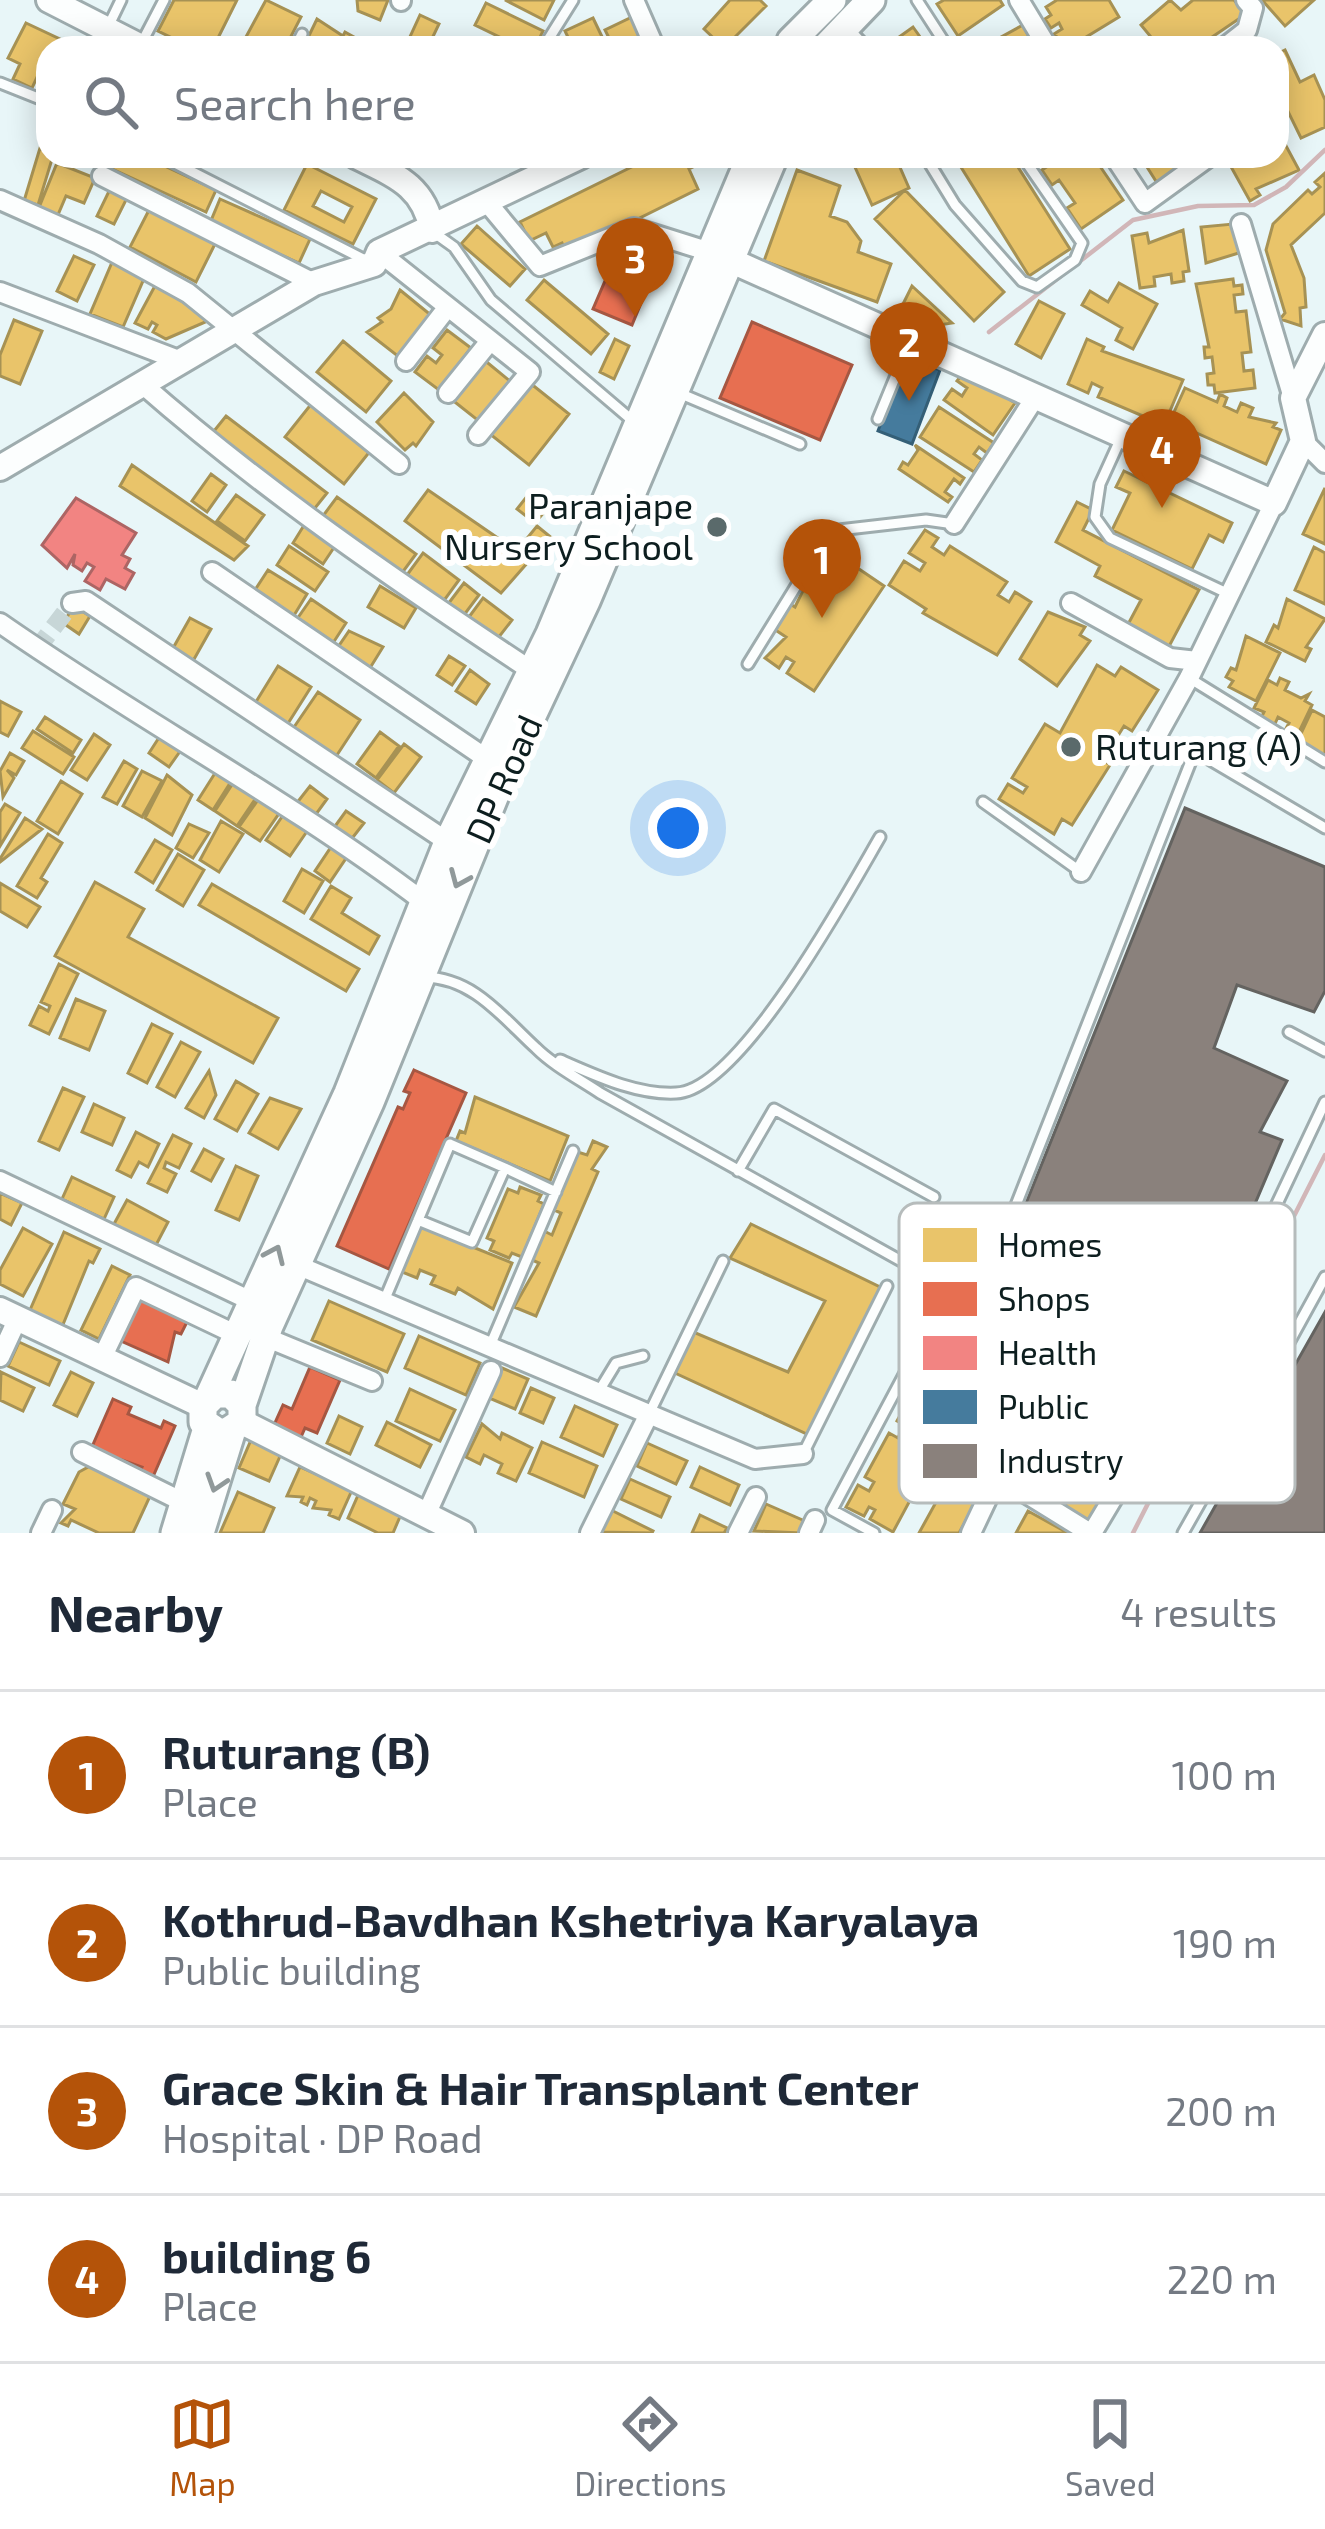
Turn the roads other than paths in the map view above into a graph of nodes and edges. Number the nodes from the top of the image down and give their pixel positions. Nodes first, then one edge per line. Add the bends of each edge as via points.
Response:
1 (49, 0) edge
2 (121, 0) edge
3 (164, 0) edge
4 (573, 0) edge
5 (634, 0) edge
6 (871, 0) edge
7 (916, 0) edge
8 (1018, 0) edge
9 (1246, 0) edge
10 (838, 12) edge
11 (117, 36) edge
12 (127, 36) edge
13 (133, 36) edge
14 (550, 36) edge
15 (650, 36) edge
16 (808, 36) edge
17 (857, 36) edge
18 (940, 36) edge
19 (1040, 36) edge
20 (1239, 36) edge
21 (0, 83) edge
22 (36, 97) edge
23 (186, 168) edge
24 (378, 168) edge
25 (556, 168) edge
26 (747, 168) edge
27 (767, 168) edge
28 (932, 168) edge
29 (1030, 168) edge
30 (1122, 168) edge
31 (1193, 168) edge
32 (102, 176) dead end
33 (0, 200) edge
34 (486, 201) junction
35 (1241, 224) dead end
36 (432, 230) junction
37 (718, 255) junction
38 (376, 258) junction
39 (314, 284) junction
40 (0, 292) edge
41 (447, 308) junction
42 (237, 328) junction
43 (1325, 335) edge
44 (910, 340) junction
45 (490, 341) junction
46 (181, 361) junction
47 (406, 361) dead end
48 (141, 383) junction
49 (674, 392) junction
50 (448, 393) dead end
51 (1036, 396) junction
52 (1293, 398) junction
53 (878, 419) dead end
54 (637, 425) junction
55 (478, 435) dead end
56 (1122, 435) junction
57 (1303, 441) junction
58 (800, 445) dead end
59 (1325, 463) edge
60 (399, 464) dead end
61 (0, 468) edge
62 (1274, 503) junction
63 (954, 524) joint
64 (212, 572) dead end
65 (1229, 595) junction
66 (72, 603) dead end
67 (1071, 603) dead end
68 (0, 623) edge
69 (748, 664) dead end
70 (1193, 670) junction
71 (532, 671) junction
72 (490, 761) junction
73 (1325, 762) edge
74 (983, 802) dead end
75 (1325, 827) edge
76 (880, 837) dead end
77 (448, 842) junction
78 (1081, 872) joint
79 (424, 902) junction
80 (419, 977) junction
81 (1289, 1033) dead end
82 (538, 1051) junction
83 (1325, 1051) edge
84 (1325, 1102) edge
85 (573, 1151) dead end
86 (505, 1168) junction
87 (738, 1171) junction
88 (0, 1181) edge
89 (556, 1192) junction
90 (934, 1197) dead end
91 (1017, 1203) edge
92 (1278, 1203) edge
93 (418, 1220) junction
94 (723, 1261) dead end
95 (899, 1261) edge
96 (296, 1265) junction
97 (1325, 1277) edge
98 (887, 1286) dead end
99 (384, 1301) junction
100 (253, 1302) junction
101 (9, 1314) edge
102 (1295, 1332) edge
103 (251, 1336) junction
104 (490, 1346) junction
105 (643, 1356) dead end
106 (0, 1357) edge
107 (102, 1358) junction
108 (491, 1371) dead end
109 (372, 1381) dead end
110 (899, 1384) edge
111 (597, 1396) junction
112 (222, 1415) junction
113 (648, 1416) junction
114 (82, 1452) dead end
115 (803, 1454) joint
116 (756, 1497) dead end
117 (185, 1503) junction
118 (985, 1503) edge
119 (1042, 1503) edge
120 (1110, 1503) edge
121 (1200, 1503) edge
122 (52, 1510) dead end
123 (426, 1515) junction
124 (41, 1533) edge
125 (176, 1533) edge
126 (200, 1533) edge
127 (462, 1533) edge
128 (590, 1533) edge
129 (738, 1533) edge
130 (874, 1533) edge
131 (971, 1533) edge
132 (1091, 1533) edge
133 (1183, 1533) edge

1 - 11 street
2 - 12 lane
3 - 13 lane
4 - 14 lane
5 - 15 street
6 - 10 main road
7 - 18 lane
8 - 19 street
9 - 20 street via 1253,8
10 - 16 main road
10 - 17 lane
21 - 22 lane
23 - 38 lane
24 - 36 street via 416,189
25 - 34 street
26 - 37 main road, DP Road
27 - 37 main road, DP Road
28 - 29 lane via 1022,281 1037,286 1075,260 1082,243
30 - 31 street via 1145,203
32 - 39 street
33 - 42 street via 99,244
34 - 36 street
34 - 37 street via 537,265 634,228
35 - 52 street
36 - 38 street
36 - 54 lane via 490,300
37 - 44 street
37 - 49 main road, DP Road
37 - 54 main road, DP Road
38 - 39 street
38 - 41 street
39 - 42 street
40 - 46 street
41 - 45 street
41 - 47 street
42 - 46 street
42 - 60 street
43 - 52 street
44 - 51 street
44 - 53 lane
45 - 50 street
45 - 55 street via 530,372
46 - 48 street
48 - 61 street
48 - 71 street via 391,578
49 - 58 lane
49 -> 80 main road, DP Road
51 - 56 street
51 - 63 street
52 - 57 street
54 - 71 main road, DP Road
56 - 62 street
56 - 65 lane via 1095,517 1110,538
57 - 59 street
57 - 62 street
62 - 65 street
63 - 69 lane via 830,531
64 - 72 street
65 - 70 street
66 - 77 street via 86,601
67 - 70 street
68 - 79 street via 344,842
70 - 73 lane
70 - 78 street
71 - 72 main road, DP Road
72 - 77 main road, DP Road
74 - 78 lane
75 - 91 lane via 1195,751
76 - 82 lane via 827,930 737,1055 709,1081 680,1094 646,1090
77 - 79 main road, DP Road
100 -> 79 main road, DP Road
80 - 82 lane via 442,977 478,993
80 - 96 main road, DP Road
81 - 83 lane
82 - 87 lane
84 - 92 lane
85 - 89 lane
86 - 89 lane
86 - 93 lane via 472,1242
86 - 93 lane via 450,1144
87 - 90 lane via 774,1108
87 - 95 lane
88 - 100 street
89 - 104 lane
93 - 99 lane
94 - 113 lane
96 - 99 street
96 - 103 main road, DP Road
97 - 102 lane
98 - 115 lane
99 - 104 street
100 - 103 main road, DP Road
101 - 106 street
101 - 107 street
103 - 107 street via 136,1287
103 - 109 street
103 - 112 main road, DP Road
104 - 111 street
105 - 111 lane via 616,1363
107 - 112 street
108 - 123 street
110 - 130 lane via 832,1510
111 - 113 street
112 - 117 main road, DP Road
112 - 123 street
112 -> 126 main road, DP Road
113 - 115 street via 755,1459
113 - 128 street
114 - 117 street
116 - 129 street
117 - 125 main road, DP Road
118 - 131 street
119 - 132 street
120 - 132 street
121 - 133 lane
122 - 124 street
123 - 127 street

